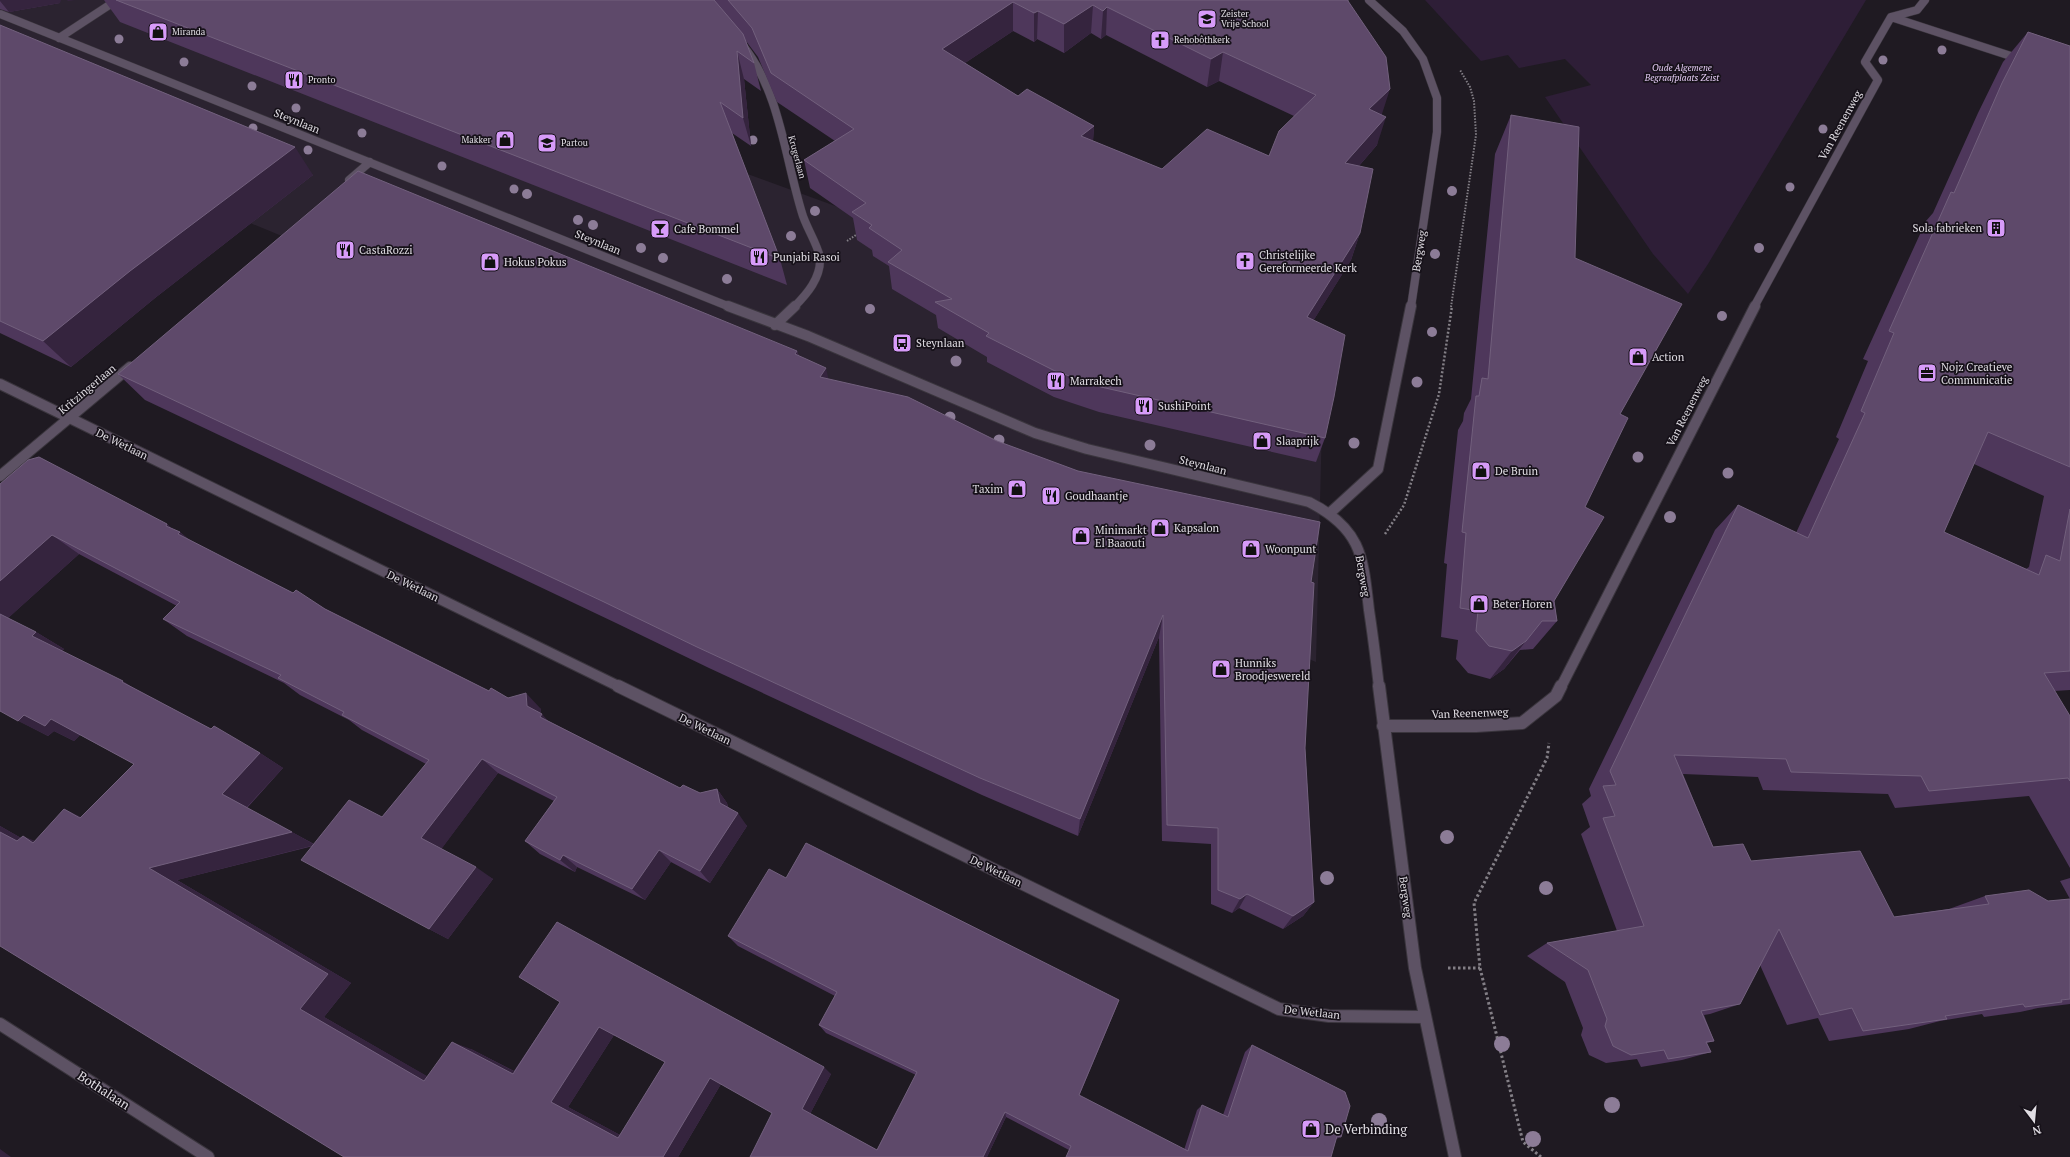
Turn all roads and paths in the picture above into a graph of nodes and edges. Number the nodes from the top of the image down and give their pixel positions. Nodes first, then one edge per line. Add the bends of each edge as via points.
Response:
1 (117, 0) edge
2 (1368, 0) edge
3 (1925, 0) edge
4 (0, 14) edge
5 (1890, 17) junction
6 (59, 38) junction
7 (739, 41) edge
8 (2025, 60) edge
9 (370, 162) junction
10 (340, 187) edge
11 (865, 228) edge
12 (820, 257) junction
13 (775, 325) junction
14 (136, 362) edge
15 (0, 384) edge
16 (70, 419) junction
17 (0, 476) edge
18 (1331, 512) junction
19 (1556, 696) junction
20 (1383, 726) junction
21 (1424, 1017) junction
22 (0, 1024) edge
23 (208, 1157) edge
24 (1455, 1157) edge
25 (1542, 1157) edge

1 - 6 street
2 - 18 street, Bergweg via 1403,31 1423,59 1438,98 1437,132 1409,319 1378,469
3 - 5 street via 1917,10
4 - 6 street, Steynlaan
5 - 8 street
5 - 19 street, Van Reenenweg via 1865,62 1878,80 1736,340
6 - 9 street, Steynlaan
7 - 12 street, Krugerlaan via 754,60 774,108 802,214
9 - 10 street
9 - 13 street, Steynlaan
11 - 12 path
12 - 13 street via 817,277 805,296
13 - 18 street, Steynlaan via 808,336 1035,433 1086,449 1310,502
14 - 16 street, Kritzingerlaan
15 - 16 street, De Wetlaan
16 - 17 street, Kritzingerlaan
16 - 21 street, De Wetlaan via 1279,1009 1329,1016
18 - 20 street, Bergweg via 1352,535 1363,560
19 - 20 street, Van Reenenweg via 1522,723 1476,726
19 - 25 path via 1547,758 1474,903 1480,968 1523,1142
20 - 21 street, Bergweg
21 - 24 street, Bergweg
22 - 23 street, Bothalaan

